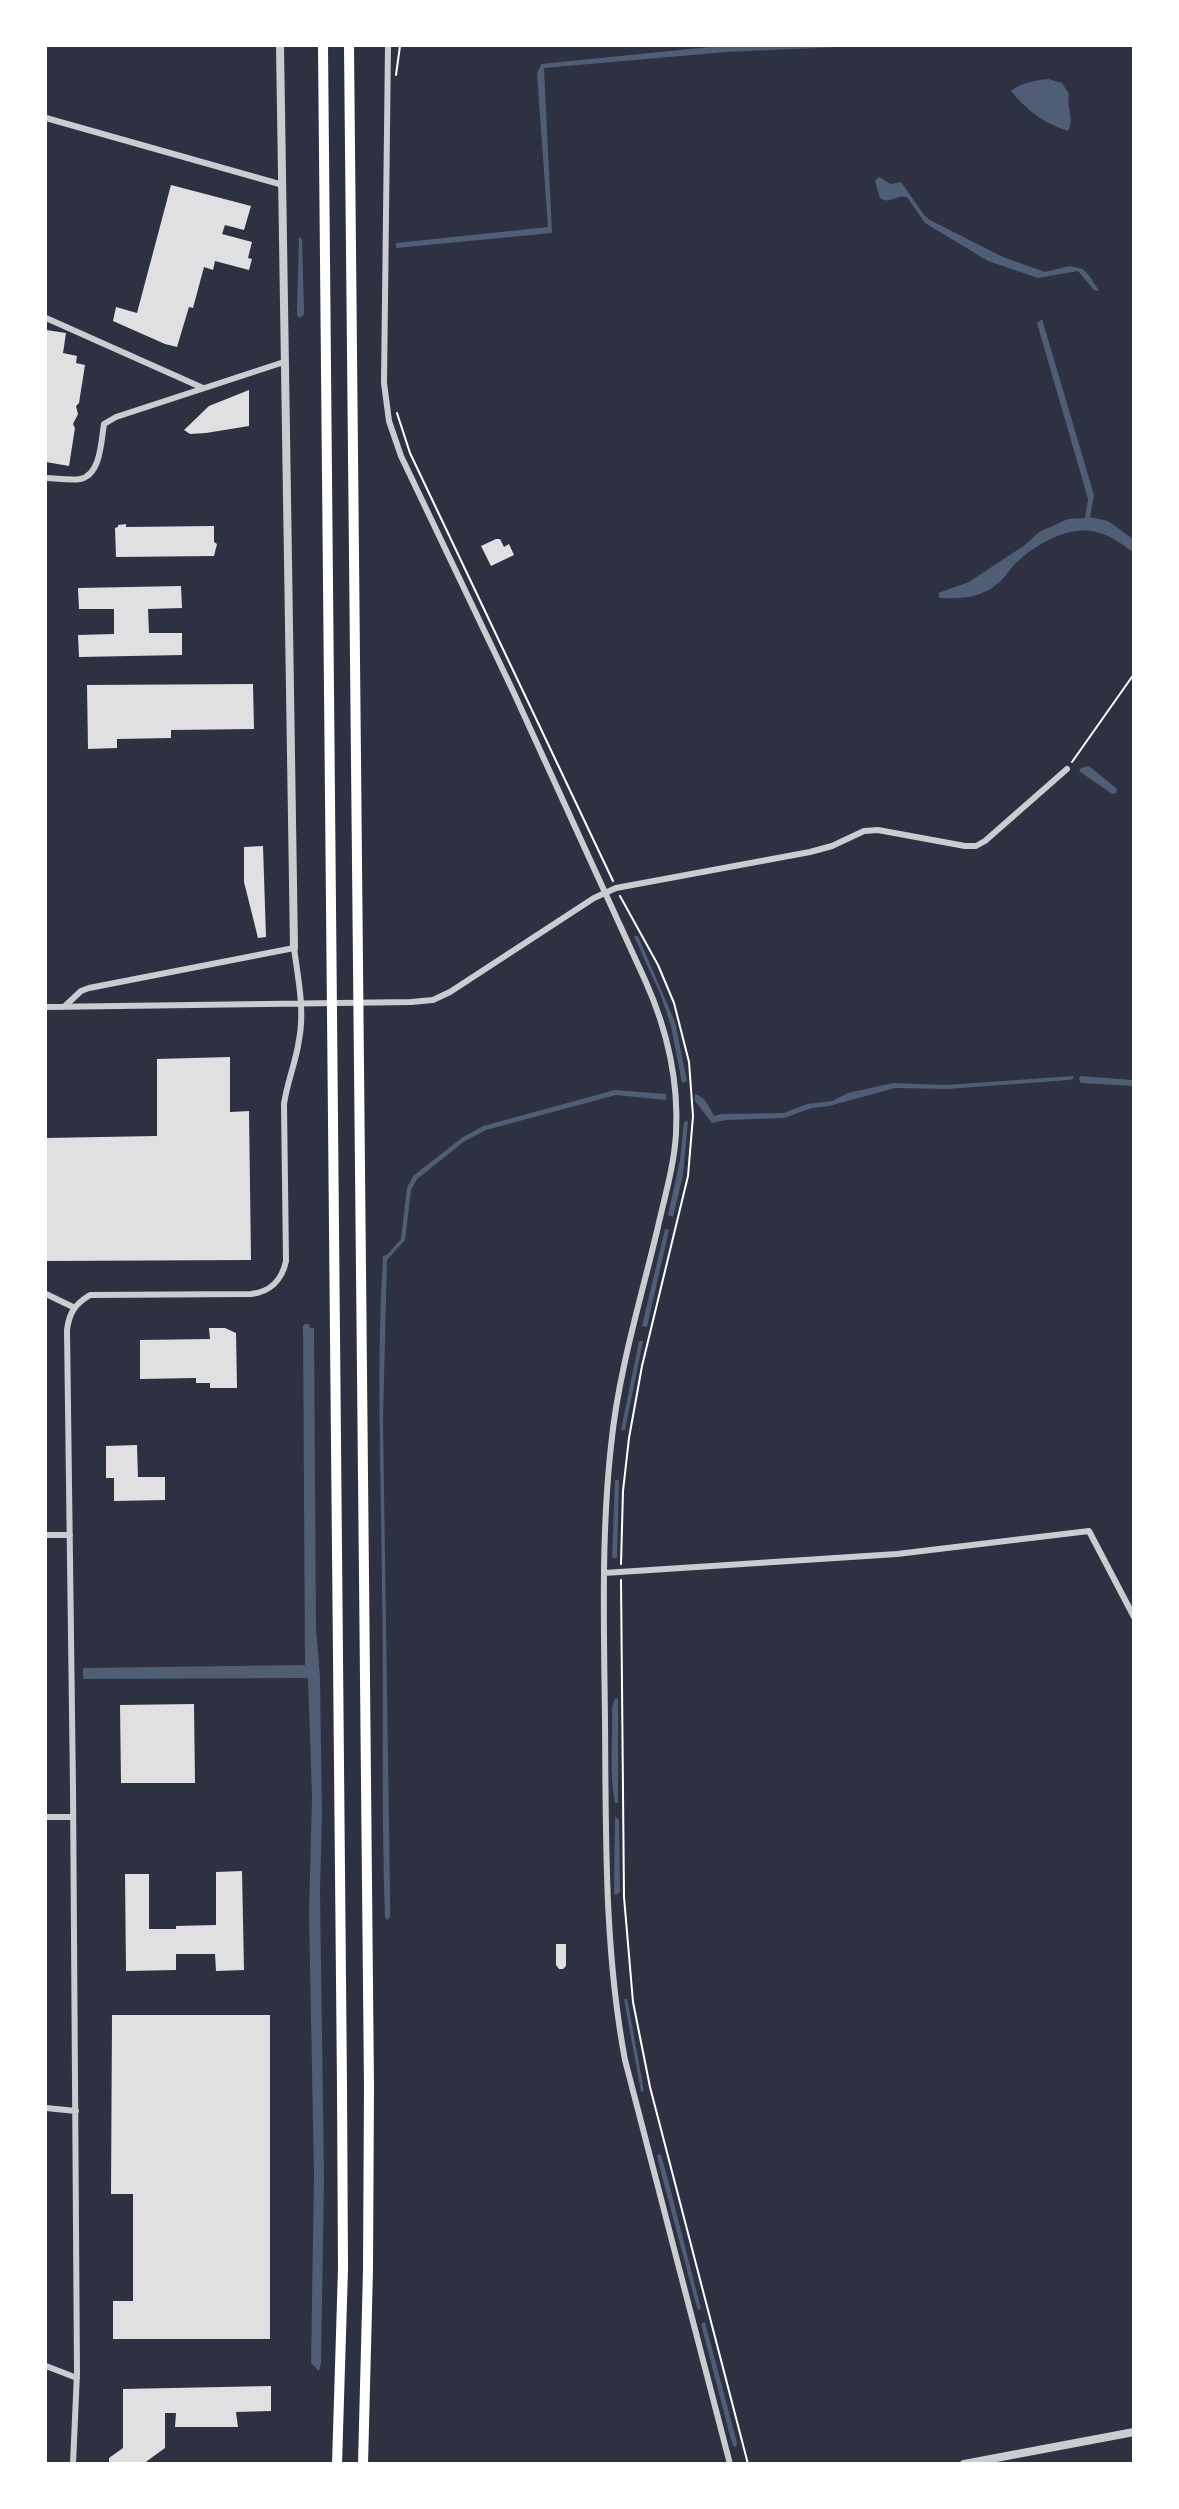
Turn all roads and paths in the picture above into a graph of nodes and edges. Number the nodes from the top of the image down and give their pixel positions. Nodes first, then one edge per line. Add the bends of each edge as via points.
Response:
1 (280, 46) edge
2 (323, 46) edge
3 (349, 46) edge
4 (388, 46) edge
5 (400, 46) edge
6 (396, 76) dead end
7 (46, 118) edge
8 (283, 185) junction
9 (46, 318) edge
10 (284, 362) junction
11 (203, 388) junction
12 (396, 410) dead end
13 (46, 478) edge
14 (1133, 674) edge
15 (1067, 769) joint
16 (616, 888) junction
17 (605, 893) junction
18 (294, 948) junction
19 (65, 1006) junction
20 (46, 1007) edge
21 (46, 1294) edge
22 (74, 1307) junction
23 (46, 1535) edge
24 (70, 1535) junction
25 (604, 1573) junction
26 (621, 1573) junction
27 (1133, 1617) edge
28 (73, 1816) junction
29 (46, 1817) edge
30 (46, 2108) edge
31 (76, 2111) junction
32 (46, 2366) edge
33 (77, 2378) junction
34 (1133, 2432) edge
35 (73, 2463) edge
36 (337, 2463) edge
37 (363, 2463) edge
38 (730, 2463) edge
39 (748, 2463) edge
40 (964, 2463) edge

1 - 8 street
2 - 36 highway via 342,2072 343,2269
3 - 37 highway via 369,2085
4 - 17 street via 384,383 389,421 401,456
5 - 6 path
7 - 8 street
8 - 10 street
9 - 11 street
10 - 11 street
10 - 18 street
11 - 13 street via 104,425 97,463 82,479
12 - 16 path via 410,453
14 - 15 path
15 - 16 street via 976,846 864,831 823,849
16 - 17 street
17 - 19 street via 433,1000
17 - 25 street via 662,1023 673,1065 676,1135 612,1437
18 - 19 street via 81,990
18 - 22 street via 301,1030 284,1104 286,1261 278,1281 251,1294 90,1295
19 - 20 street
21 - 22 street
22 - 24 street via 67,1330
23 - 24 street
24 - 28 street
25 - 26 street
25 - 38 street via 607,1901 616,2008 633,2095
26 - 27 street via 898,1554 1089,1531
26 - 39 path via 624,1899 633,2002 653,2099
28 - 29 street
28 - 31 street
30 - 31 street
31 - 33 street
32 - 33 street
33 - 35 street
34 - 40 street

